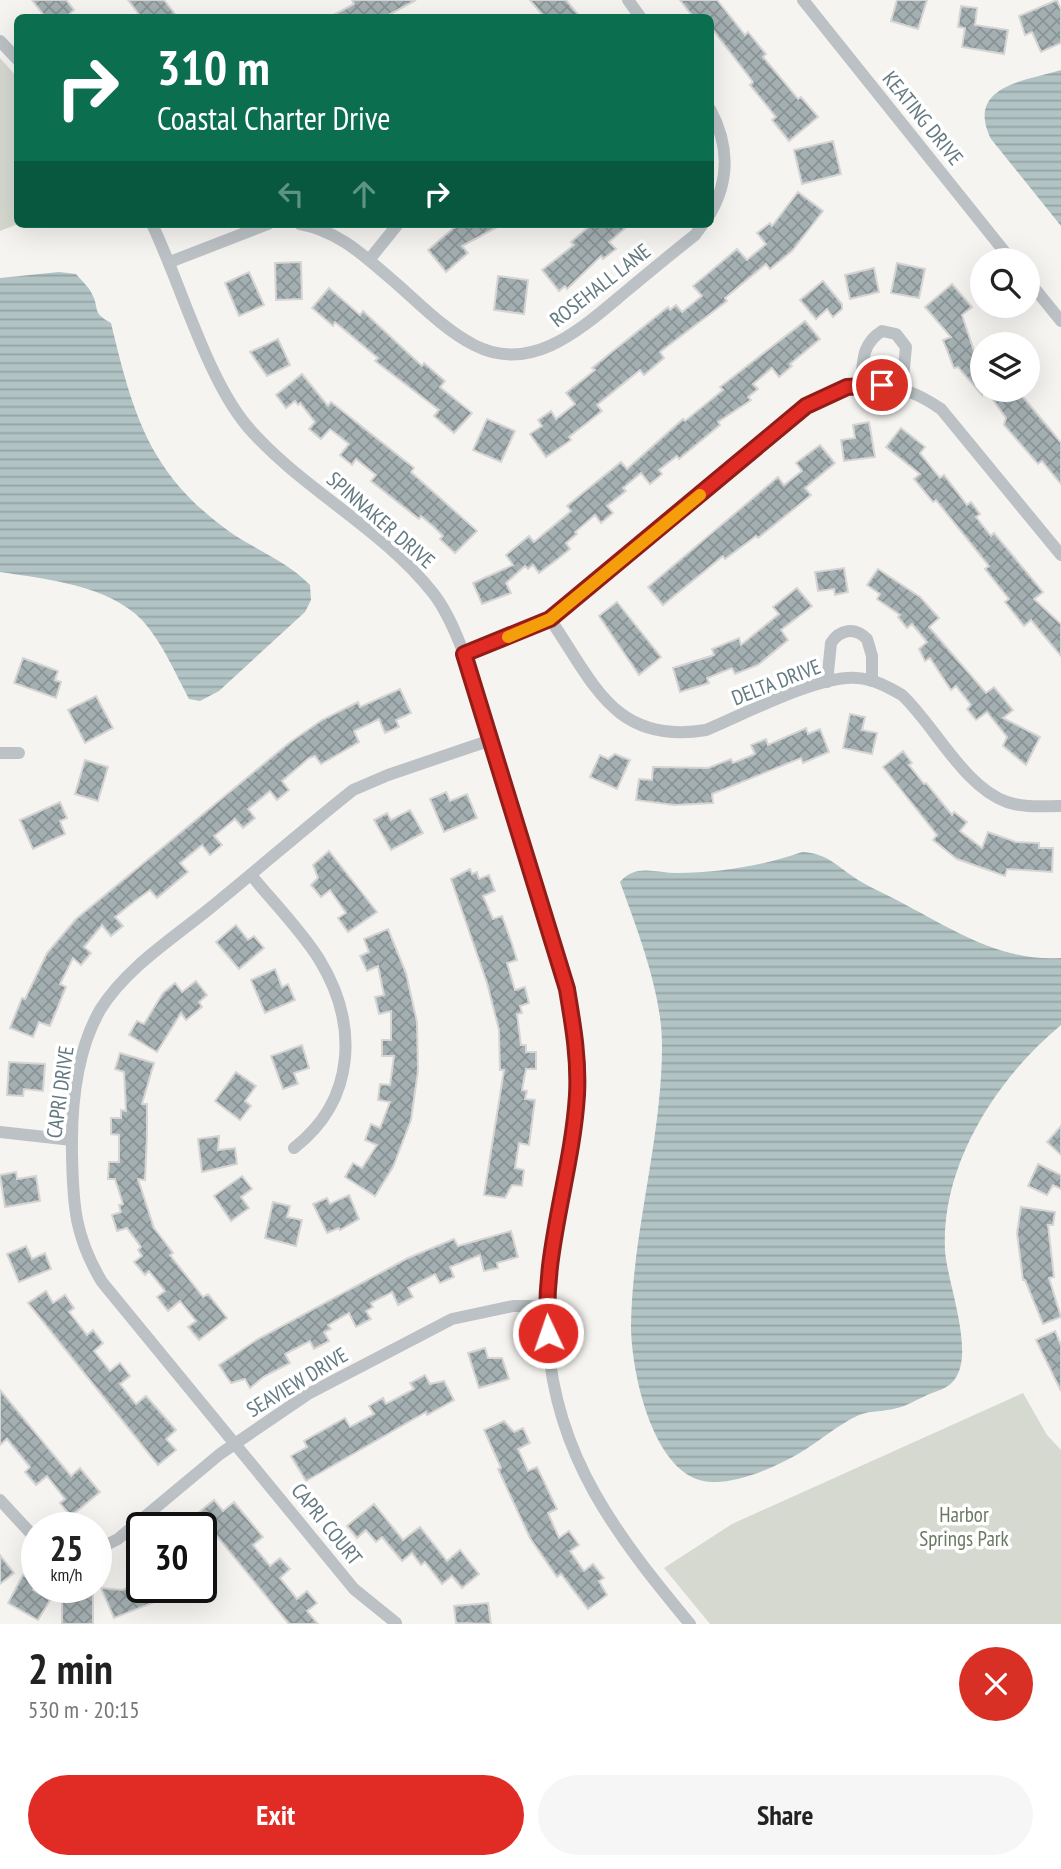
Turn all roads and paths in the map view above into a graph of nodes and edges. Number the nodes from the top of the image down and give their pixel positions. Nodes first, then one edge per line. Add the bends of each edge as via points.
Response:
1 (803, 0) edge
2 (0, 41) edge
3 (14, 56) edge
4 (714, 119) edge
5 (714, 207) edge
6 (154, 228) edge
7 (258, 228) edge
8 (312, 228) edge
9 (395, 228) edge
10 (700, 228) edge
11 (1002, 248) edge
12 (369, 260) junction
13 (170, 262) junction
14 (1040, 295) edge
15 (1061, 321) edge
16 (861, 385) junction
17 (902, 388) junction
18 (1061, 555) edge
19 (550, 619) junction
20 (464, 654) junction
21 (827, 681) junction
22 (872, 681) junction
23 (491, 740) junction
24 (0, 753) edge
25 (19, 753) dead end
26 (1061, 806) edge
27 (251, 875) junction
28 (0, 1132) edge
29 (72, 1140) junction
30 (294, 1148) dead end
31 (546, 1306) junction
32 (236, 1443) junction
33 (0, 1500) edge
34 (21, 1523) edge
35 (112, 1542) edge
36 (396, 1623) edge
37 (690, 1624) edge

1 - 11 street, KEATING DRIVE
2 - 3 street
4 - 5 street via 725,146 726,168 724,188
6 - 13 street, SPINNAKER DRIVE
7 - 13 street
8 - 12 street, ROSEHALL LANE via 337,236
9 - 12 street
10 - 12 street, ROSEHALL LANE via 584,326 539,351 515,354 494,353 457,334
13 - 20 street, SPINNAKER DRIVE via 211,363 246,425 410,566 435,595
14 - 15 street
16 - 17 street
16 - 17 street via 863,352 882,331 896,334 906,347
16 - 19 street via 806,406
17 - 18 street via 931,402 957,425
19 - 20 street
19 - 21 street, DELTA DRIVE via 607,704 640,726 663,732 706,730
20 - 23 street, SPINNAKER DRIVE
21 - 22 street, DELTA DRIVE via 849,677
21 - 22 street via 831,643 850,631 867,639
22 - 26 street, DELTA DRIVE via 902,695 986,791 1023,806
23 - 27 street, CAPRI DRIVE via 353,790
23 - 31 street, SPINNAKER DRIVE via 567,989 576,1045 577,1098
24 - 25 street
27 - 29 street, CAPRI DRIVE via 134,970 101,1010 80,1060
27 - 30 street via 319,960 343,1022 345,1068 340,1091 311,1135
28 - 29 street
29 - 32 street, CAPRI DRIVE via 73,1210 90,1262
31 - 32 street, SEAVIEW DRIVE via 484,1311 443,1324 308,1394
31 - 37 street, SPINNAKER DRIVE via 558,1403 585,1478 609,1520
32 - 35 street, SEAVIEW DRIVE
32 - 36 street, CAPRI COURT via 354,1588
33 - 34 street

